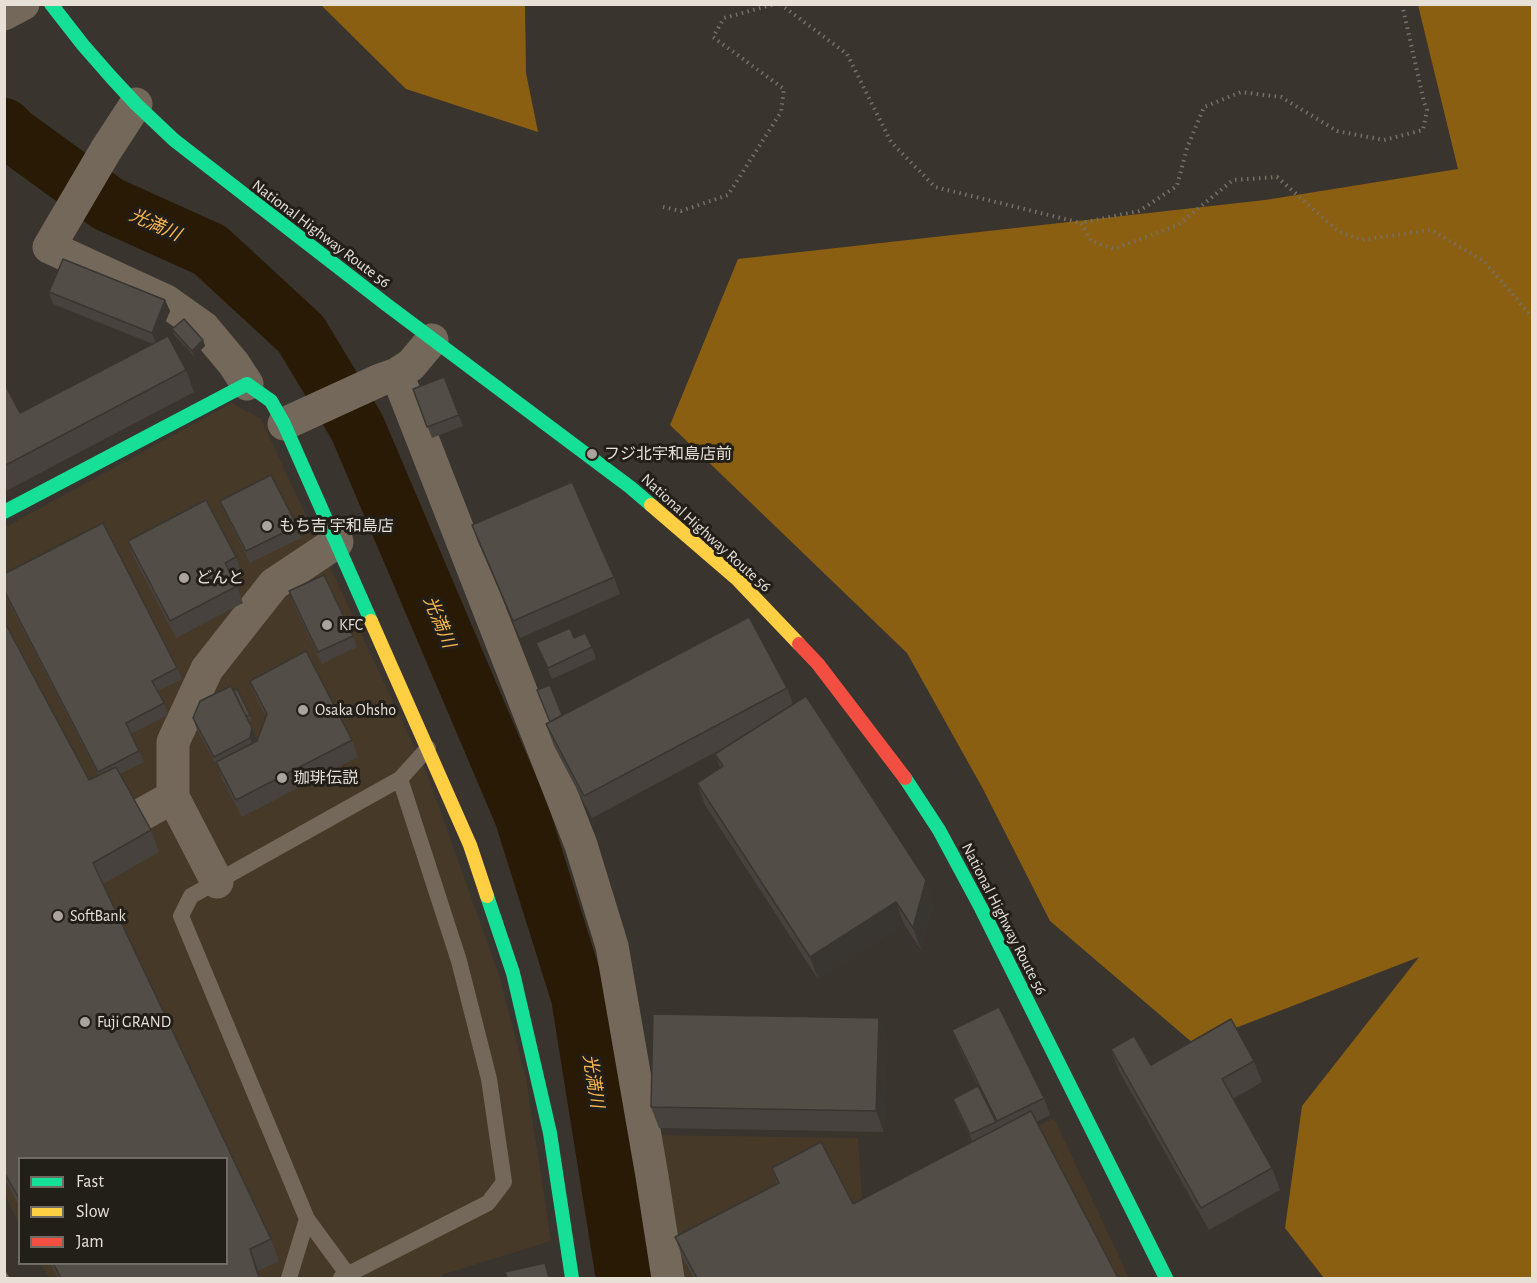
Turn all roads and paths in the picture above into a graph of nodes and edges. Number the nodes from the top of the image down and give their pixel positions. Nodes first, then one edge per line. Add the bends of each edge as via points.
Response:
1 (23, 4) edge
2 (51, 4) edge
3 (775, 4) edge
4 (780, 4) edge
5 (1402, 4) edge
6 (4, 14) edge
7 (136, 104) junction
8 (663, 207) dead end
9 (1081, 224) junction
10 (1533, 317) edge
11 (432, 340) junction
12 (389, 377) junction
13 (247, 384) junction
14 (292, 420) junction
15 (4, 512) edge
16 (337, 542) junction
17 (428, 748) junction
18 (400, 778) junction
19 (173, 797) junction
20 (140, 816) edge
21 (217, 882) junction
22 (307, 1219) junction
23 (344, 1277) edge
24 (288, 1278) edge
25 (572, 1278) edge
26 (668, 1278) edge
27 (1166, 1278) edge

1 - 6 street
2 - 7 main road, National Highway Route 56
3 - 8 path via 724,18 713,37 784,89 781,112 728,195 681,211
4 - 9 path via 847,54 891,142 935,187
5 - 9 path via 1427,110 1423,130 1384,140 1337,131 1281,97 1241,92 1204,107 1177,186 1139,211
7 - 11 main road, National Highway Route 56 via 219,176
7 - 13 street via 49,247 166,301 204,328
9 - 10 path via 1090,241 1114,249 1178,225 1233,180 1277,177 1338,231 1361,240 1431,230 1484,261
11 - 12 street via 411,365
11 - 27 main road, National Highway Route 56 via 630,487 737,579 818,664 904,776 939,830
12 - 14 street
12 - 26 street via 580,844 612,946
13 - 14 main road
13 - 15 main road
14 - 16 main road
16 - 17 main road
16 - 19 street via 274,584 207,669 173,742
17 - 18 lane
17 - 25 main road via 470,845 513,973 550,1132
18 - 21 lane
18 - 23 lane via 459,961 489,1079 504,1182 488,1203
19 - 20 street
19 - 21 street
21 - 22 lane via 191,896 182,916
22 - 23 lane
22 - 24 lane

